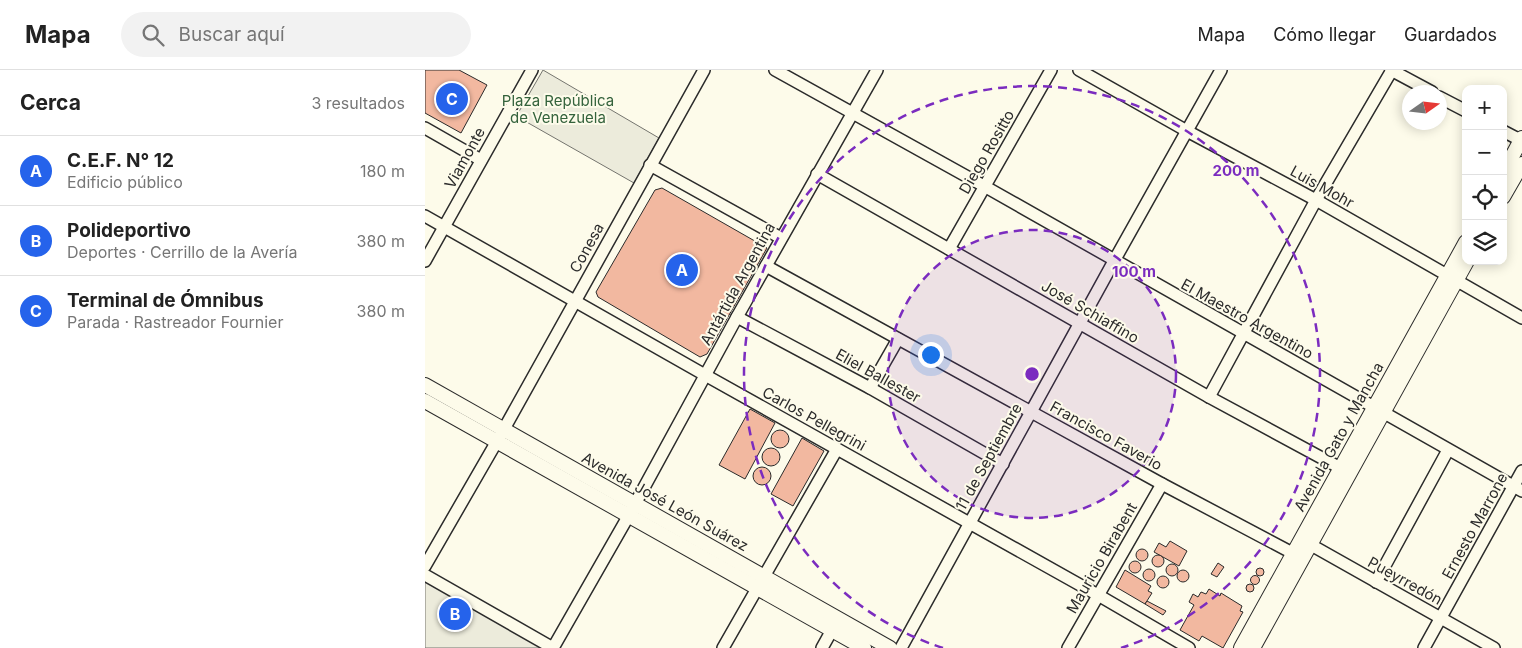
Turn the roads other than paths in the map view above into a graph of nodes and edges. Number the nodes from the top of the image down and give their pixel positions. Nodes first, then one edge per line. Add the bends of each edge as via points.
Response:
1 (532, 70) edge
2 (704, 70) edge
3 (775, 70) edge
4 (877, 70) edge
5 (1051, 70) edge
6 (1079, 70) edge
7 (1221, 70) edge
8 (1392, 70) edge
9 (1419, 85) edge
10 (1447, 101) edge
11 (1462, 109) edge
12 (851, 114) junction
13 (425, 128) edge
14 (1187, 131) junction
15 (1507, 133) edge
16 (1522, 140) edge
17 (481, 160) junction
18 (1522, 164) edge
19 (650, 165) junction
20 (1507, 166) edge
21 (817, 174) junction
22 (983, 186) junction
23 (1507, 191) edge
24 (1316, 200) junction
25 (425, 216) edge
26 (444, 226) junction
27 (781, 238) junction
28 (949, 249) junction
29 (1462, 252) edge
30 (425, 261) edge
31 (1114, 261) junction
32 (1463, 265) edge
33 (766, 266) junction
34 (1452, 278) junction
35 (575, 300) junction
36 (737, 316) junction
37 (1522, 318) edge
38 (1080, 323) junction
39 (1244, 334) junction
40 (898, 339) junction
41 (705, 375) junction
42 (425, 385) edge
43 (871, 388) junction
44 (1209, 397) junction
45 (425, 401) edge
46 (1379, 410) junction
47 (1031, 412) junction
48 (500, 435) junction
49 (837, 449) junction
50 (1448, 450) junction
51 (1003, 464) junction
52 (1345, 470) junction
53 (1522, 471) edge
54 (1162, 484) junction
55 (1518, 489) edge
56 (632, 510) junction
57 (970, 524) junction
58 (1305, 542) junction
59 (1297, 556) junction
60 (425, 566) edge
61 (425, 575) edge
62 (760, 582) junction
63 (1376, 582) junction
64 (1098, 595) junction
65 (1441, 618) junction
66 (832, 630) junction
67 (553, 648) edge
68 (723, 648) edge
69 (822, 648) edge
70 (864, 648) edge
71 (890, 648) edge
72 (901, 648) edge
73 (1068, 648) edge
74 (1189, 648) edge
75 (1241, 648) edge
76 (1253, 648) edge
77 (1424, 648) edge
78 (1494, 648) edge

1 - 17 street, Viamonte
2 - 19 street, Conesa
3 - 12 street, El Maestro Argentino
4 - 12 street, Antártida Argentina
5 - 22 street, Diego Rositto
6 - 14 street, Luis Mohr
7 - 14 street, 11 de Septiembre
8 - 9 street
8 - 24 street
10 - 11 street
12 - 21 street, Antártida Argentina
12 - 22 street, El Maestro Argentino
13 - 17 street
14 - 24 street, Luis Mohr
14 - 31 street, 11 de Septiembre
15 - 16 street
16 - 20 main road
17 - 26 street, Viamonte
18 - 23 main road
19 - 27 street
19 - 35 street, Conesa
21 - 27 street, Antártida Argentina
21 - 28 street, José Schiaffino
22 - 28 street, Diego Rositto
22 - 31 street, El Maestro Argentino
24 - 34 street, Luis Mohr
24 - 39 street
25 - 26 street, Carlos Pellegrini
26 - 30 street, Viamonte
26 - 35 street, Carlos Pellegrini
27 - 33 street, Antártida Argentina
28 - 38 street, José Schiaffino
29 - 34 main road, Avenida Gato y Mancha
31 - 38 street, 11 de Septiembre
31 - 39 street, El Maestro Argentino
32 - 34 main road, Avenida Gato y Mancha
33 - 36 street, Antártida Argentina
33 - 40 street, Francisco Faverio
34 - 37 street, Luis Mohr
34 - 46 main road, Avenida Gato y Mancha
35 - 41 street, Carlos Pellegrini
35 - 48 street, Conesa
36 - 41 street, Antártida Argentina
36 - 43 street, Eliel Ballester
38 - 44 street, José Schiaffino
38 - 47 street, 11 de Septiembre
39 - 44 street
39 - 46 street, El Maestro Argentino
40 - 43 street
40 - 47 street, Francisco Faverio
41 - 49 street, Carlos Pellegrini
41 - 56 street, Antártida Argentina
42 - 48 main road, Avenida José León Suárez
43 - 51 street, Eliel Ballester
44 - 52 street, José Schiaffino
45 - 48 main road, Avenida José León Suárez
46 - 50 street, El Maestro Argentino
46 - 52 main road, Avenida Gato y Mancha
47 - 51 street, 11 de Septiembre
47 - 54 street, Francisco Faverio
48 - 56 main road, Avenida José León Suárez
48 - 60 street, Conesa
49 - 57 street, Carlos Pellegrini
49 - 62 street
50 - 55 street, El Maestro Argentino
50 - 63 street
51 - 57 street, 11 de Septiembre
52 - 58 main road, Avenida Gato y Mancha
53 - 55 street, Ernesto Marrone
54 - 59 street, Francisco Faverio
54 - 64 street, Mauricio Birabent
55 - 65 street, Ernesto Marrone
56 - 62 main road, Avenida José León Suárez
56 - 67 street, Antártida Argentina
57 - 64 street, Carlos Pellegrini
57 - 72 street, 11 de Septiembre
58 - 59 main road, Avenida Gato y Mancha
58 - 63 street, Pueyrredón
59 - 75 main road, Avenida Gato y Mancha
59 - 76 main road, Avenida Gato y Mancha
61 - 67 street
62 - 66 main road, Avenida José León Suárez
62 - 68 street
62 - 71 main road, Avenida José León Suárez
63 - 65 street, Pueyrredón
64 - 73 street, Mauricio Birabent
64 - 74 street, Carlos Pellegrini
65 - 77 street, Ernesto Marrone
65 - 78 street, Pueyrredón
66 - 69 street
66 - 70 main road, Avenida José León Suárez

